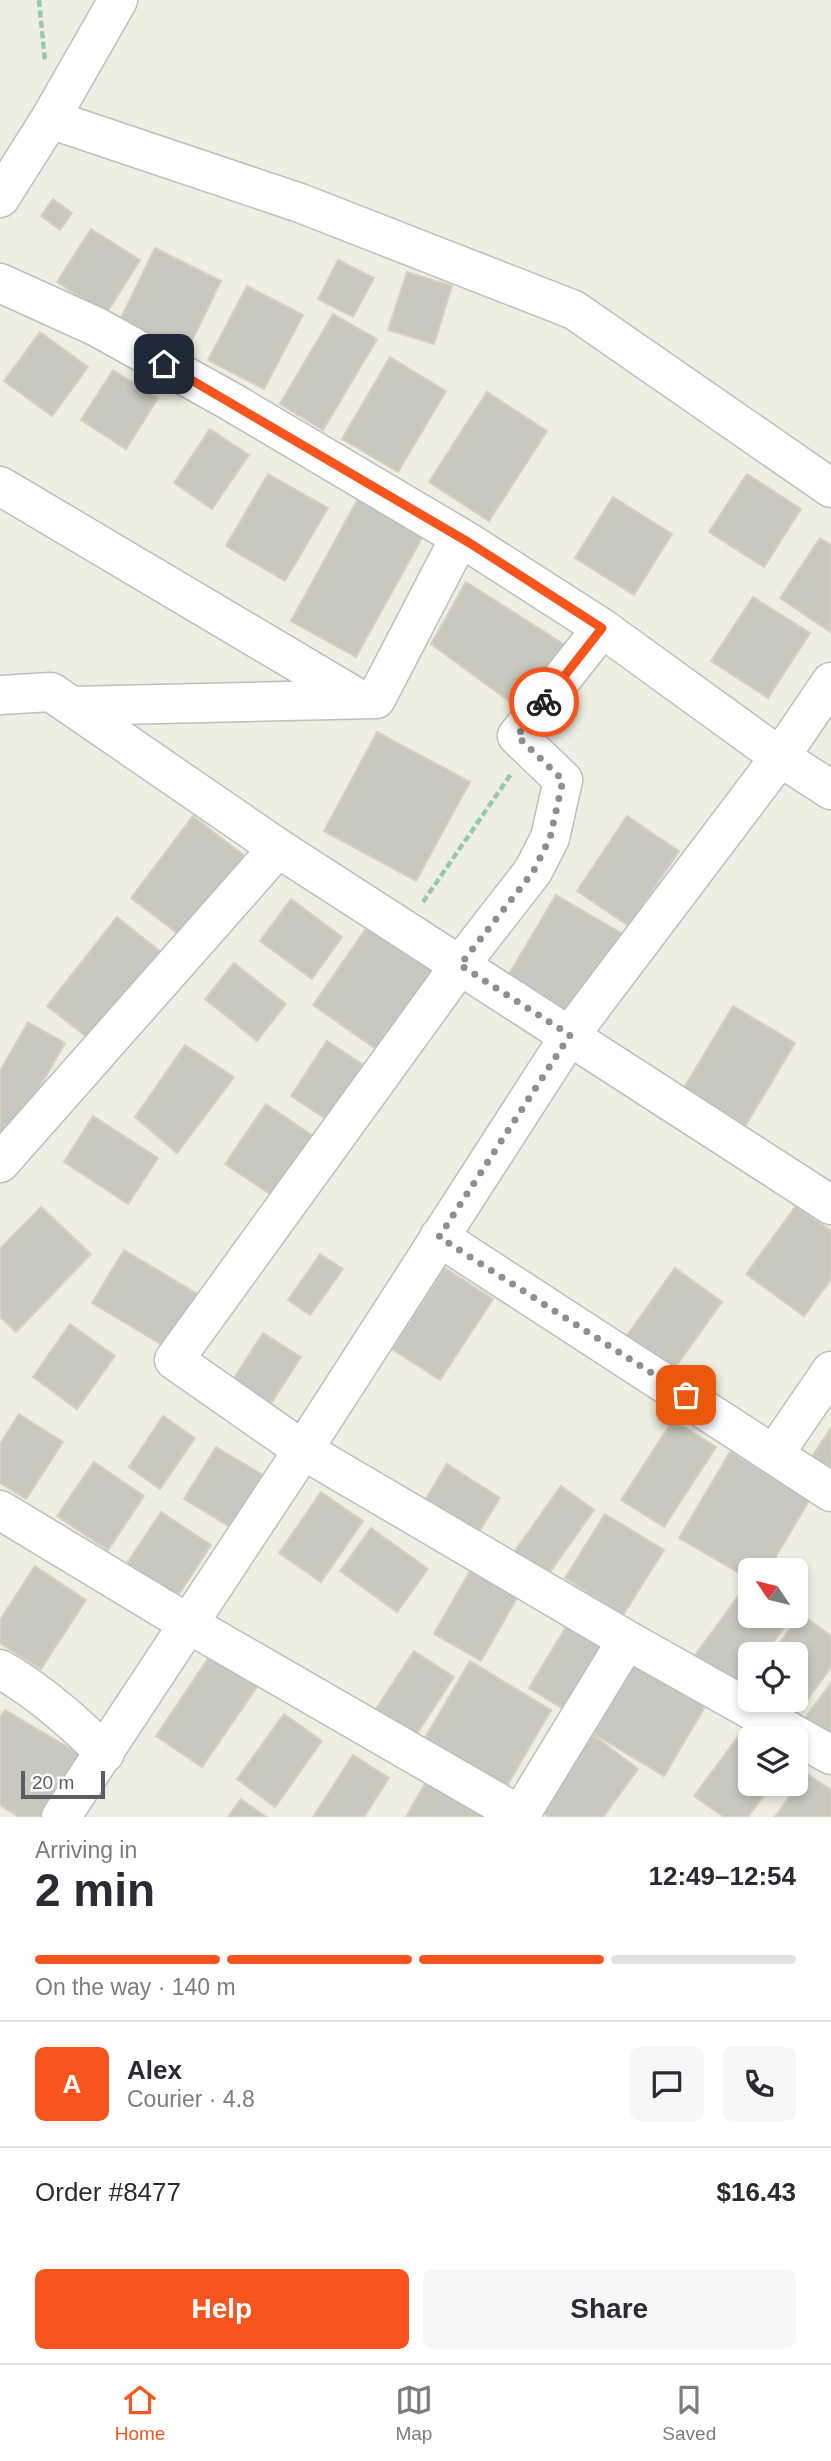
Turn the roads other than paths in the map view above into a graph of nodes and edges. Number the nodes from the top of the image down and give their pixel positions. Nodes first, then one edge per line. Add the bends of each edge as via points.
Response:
1 (118, 0) edge
2 (50, 119) junction
3 (0, 198) edge
4 (0, 283) edge
5 (0, 486) edge
6 (831, 488) edge
7 (460, 537) junction
8 (602, 628) junction
9 (831, 682) edge
10 (0, 695) edge
11 (359, 699) junction
12 (74, 706) junction
13 (780, 757) junction
14 (831, 790) edge
15 (278, 848) junction
16 (460, 965) junction
17 (570, 1035) junction
18 (0, 1163) edge
19 (831, 1206) edge
20 (439, 1237) junction
21 (831, 1371) edge
22 (303, 1450) junction
23 (775, 1453) junction
24 (831, 1492) edge
25 (0, 1510) edge
26 (187, 1623) junction
27 (626, 1640) junction
28 (0, 1669) edge
29 (105, 1753) junction
30 (831, 1755) edge
31 (73, 1813) edge
32 (521, 1816) edge

1 - 2 street
2 - 3 street
2 - 6 street via 300,203 574,310
4 - 7 street via 97,327
5 - 11 street
7 - 8 street
7 - 11 street via 376,699
8 - 13 street
8 - 16 street via 517,736 563,780 550,838 533,872
9 - 13 street
10 - 12 street via 51,692
11 - 12 street
12 - 15 street
13 - 14 street
13 - 17 street
15 - 16 street
15 - 18 street
16 - 17 street
16 - 22 street via 174,1360
17 - 19 street
17 - 20 street
20 - 22 street
20 - 23 street
21 - 23 street
22 - 26 street
22 - 27 street
23 - 24 street
25 - 26 street
26 - 29 street
26 - 32 street
27 - 30 street
27 - 32 street
28 - 29 street via 22,1682
29 - 31 street

